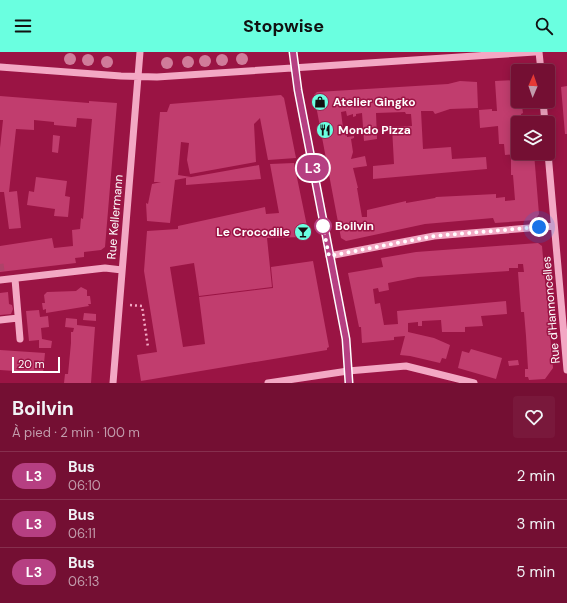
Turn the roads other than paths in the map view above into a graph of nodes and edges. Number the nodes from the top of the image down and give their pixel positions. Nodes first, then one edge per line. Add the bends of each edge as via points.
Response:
1 (140, 52) edge
2 (293, 52) edge
3 (535, 52) edge
4 (539, 52) edge
5 (540, 64) edge
6 (0, 67) edge
7 (294, 68) junction
8 (138, 76) junction
9 (549, 160) edge
10 (554, 226) junction
11 (329, 256) junction
12 (122, 270) junction
13 (1, 272) edge
14 (16, 279) junction
15 (1, 280) edge
16 (18, 318) junction
17 (0, 320) edge
18 (20, 339) dead end
19 (567, 370) edge
20 (348, 371) junction
21 (113, 383) edge
22 (268, 383) edge
23 (349, 383) edge
24 (474, 383) edge

1 - 8 street, Rue Kellermann
2 - 7 street
3 - 7 street
4 - 5 street
6 - 8 street
7 - 8 street
7 - 11 street
8 - 12 street, Rue Kellermann
9 - 10 street, Rue d'Hannoncelles
10 - 11 street via 434,236
10 - 19 street, Rue d'Hannoncelles
11 - 20 street via 346,339
12 - 14 street via 105,268
12 - 21 street, Rue Kellermann
13 - 15 street
14 - 15 street
14 - 16 street
16 - 17 street
16 - 18 street
20 - 22 street
20 - 23 street
20 - 24 street via 406,366

